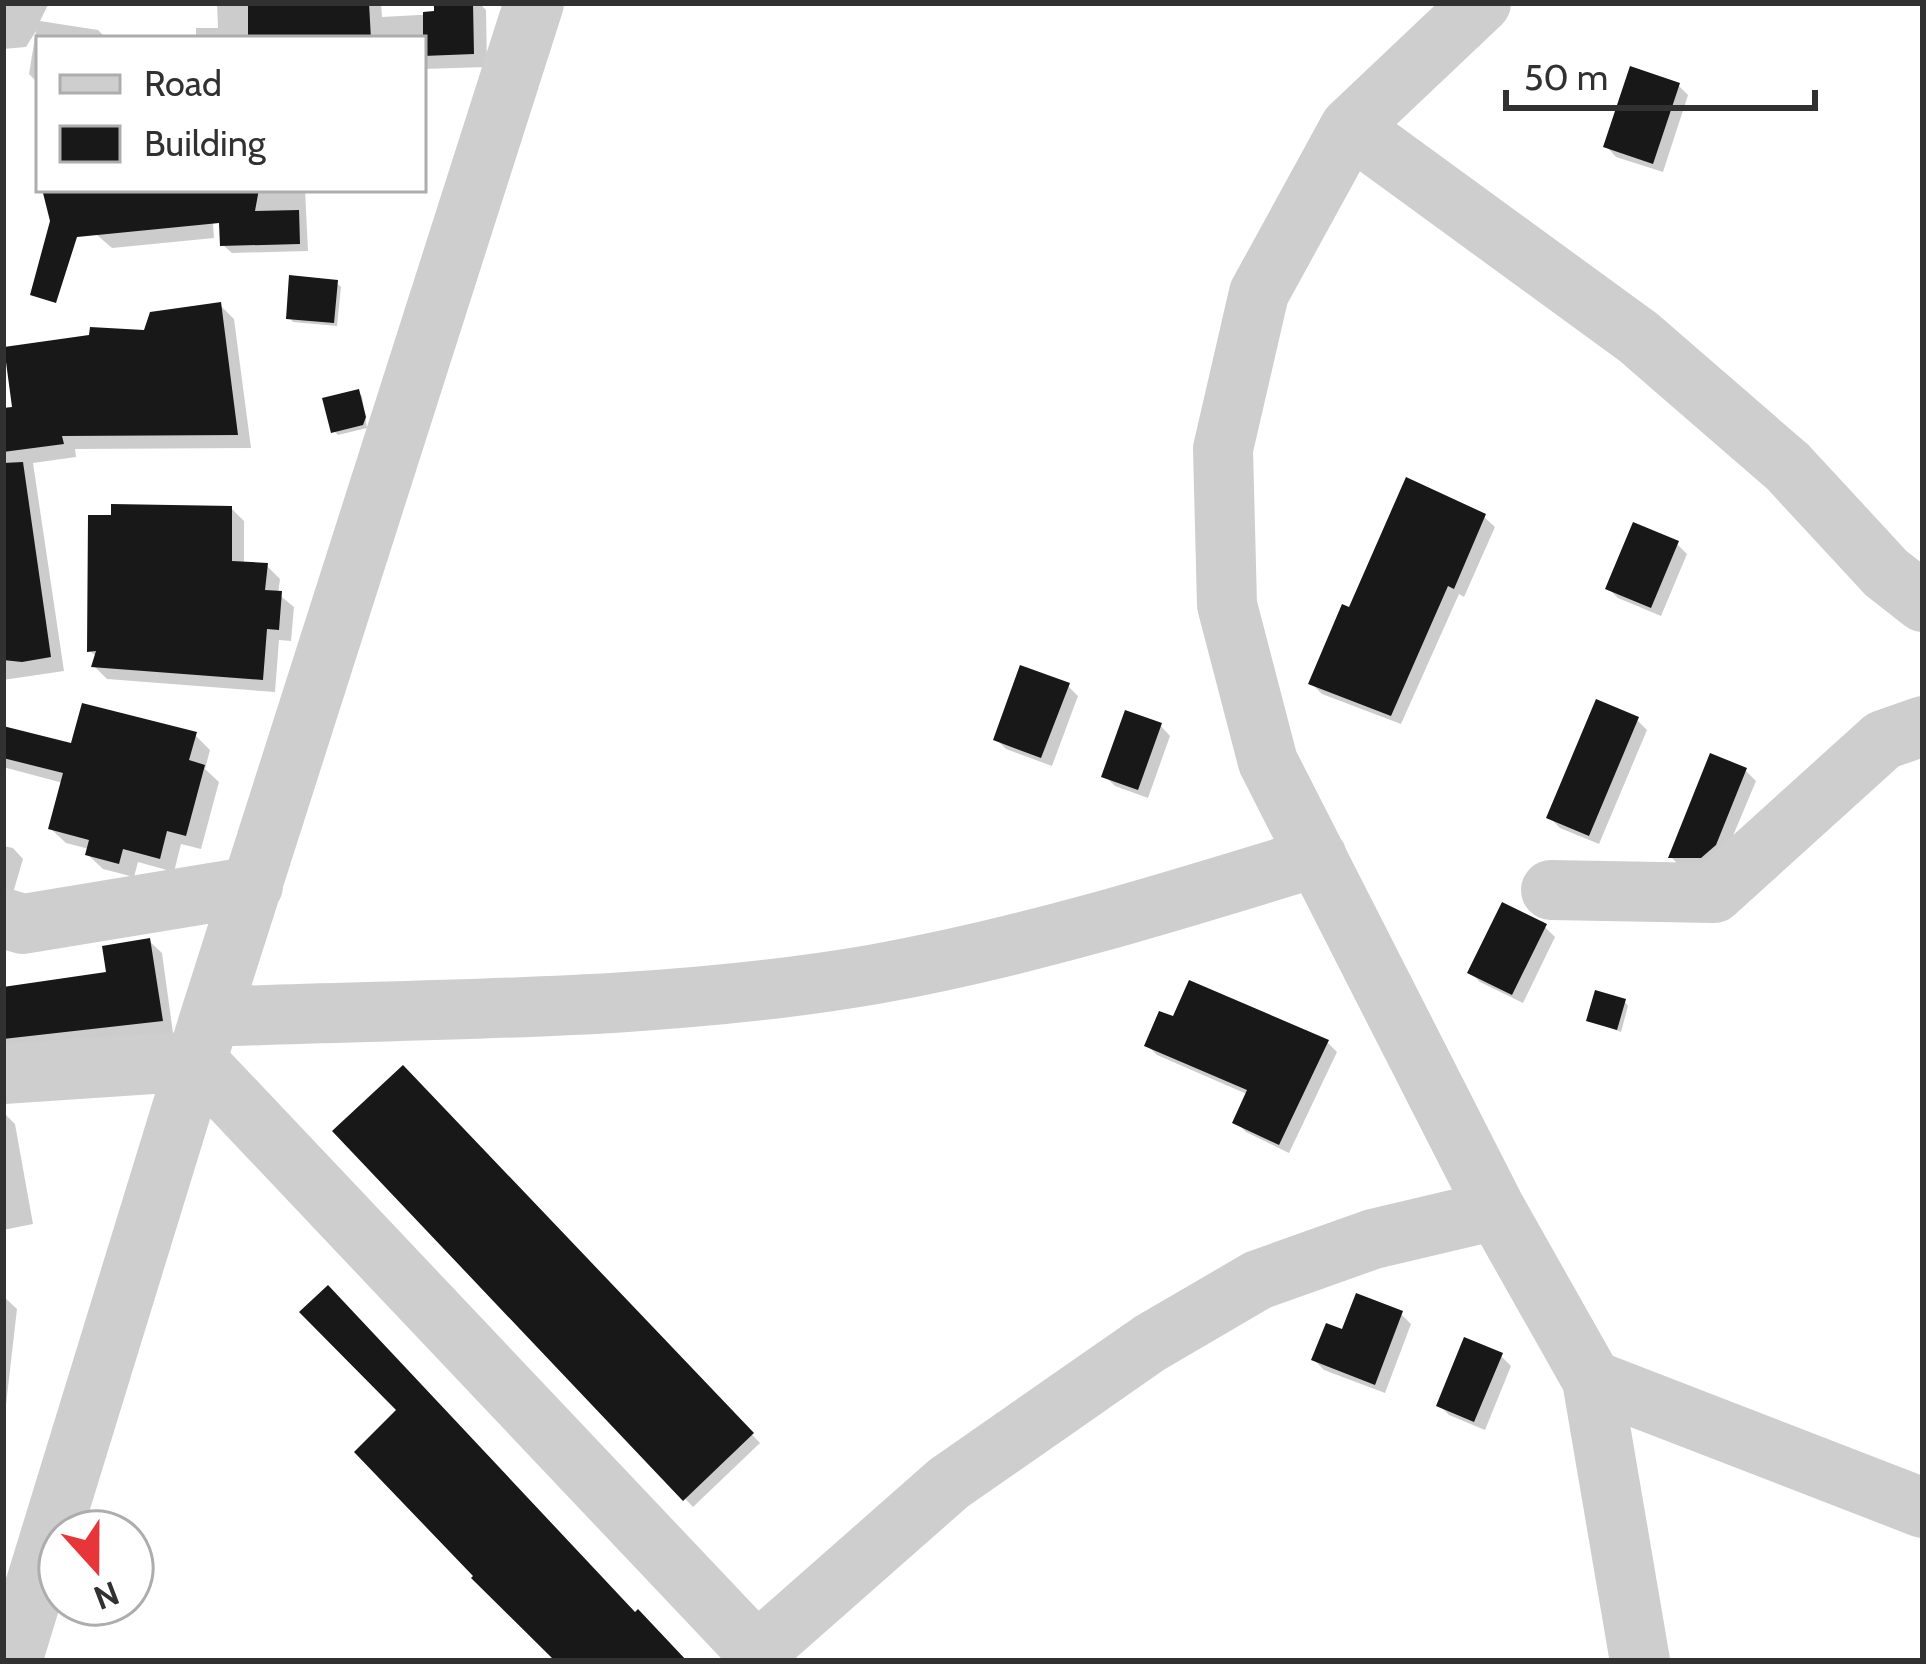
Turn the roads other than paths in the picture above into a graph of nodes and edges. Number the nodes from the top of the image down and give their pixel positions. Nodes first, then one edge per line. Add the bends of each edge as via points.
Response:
1 (534, 3) edge
2 (1481, 3) edge
3 (1350, 128) junction
4 (1923, 602) edge
5 (1923, 726) edge
6 (1317, 857) junction
7 (253, 886) junction
8 (1551, 890) dead end
9 (3, 918) edge
10 (204, 1039) junction
11 (3, 1075) edge
12 (1496, 1210) junction
13 (1592, 1380) junction
14 (1923, 1508) edge
15 (761, 1657) edge
16 (12, 1661) edge
17 (1640, 1661) edge

1 - 7 street
2 - 3 street
3 - 4 street via 1638,337 1788,467 1886,574
3 - 6 street via 1258,293 1223,449 1227,604 1268,762
5 - 8 street via 1883,740 1714,892
6 - 10 street via 1095,925 875,974
6 - 12 street
7 - 9 street via 22,925
7 - 10 street
10 - 11 street
10 - 15 street
10 - 16 street
12 - 13 street
12 - 15 street via 1373,1239 1258,1280 1150,1343 950,1483
13 - 14 street
13 - 17 street

